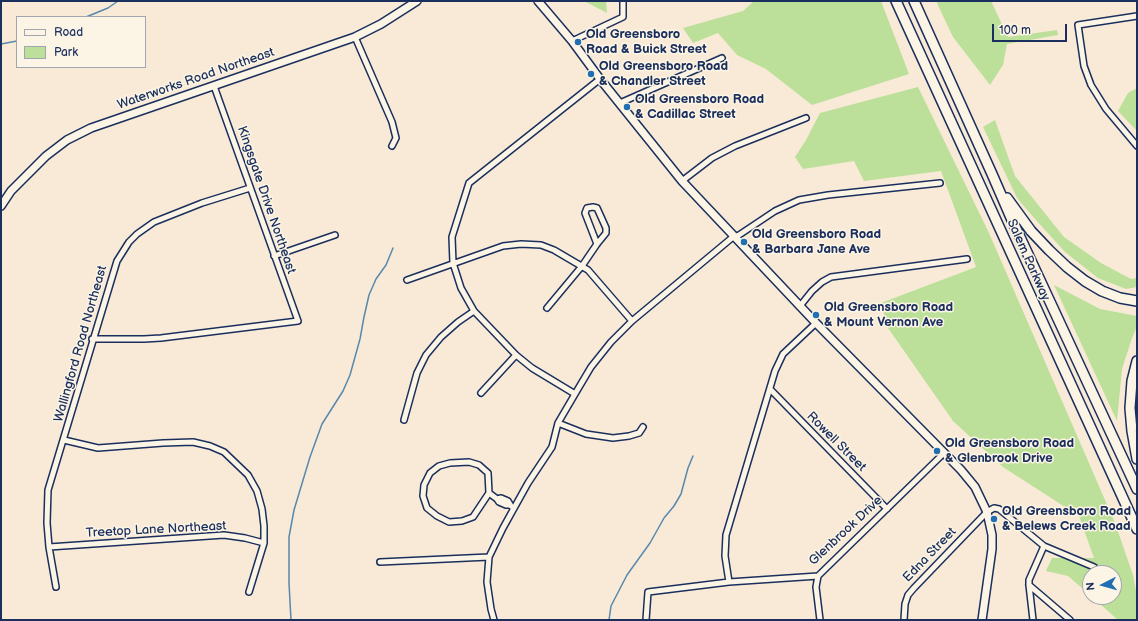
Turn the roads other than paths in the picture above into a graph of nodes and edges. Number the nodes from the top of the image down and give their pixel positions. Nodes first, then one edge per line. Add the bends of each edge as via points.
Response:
1 (417, 1) edge
2 (538, 1) edge
3 (623, 1) edge
4 (896, 1) edge
5 (914, 1) edge
6 (1137, 16) edge
7 (355, 37) junction
8 (572, 41) junction
9 (722, 58) dead end
10 (600, 79) junction
11 (214, 86) junction
12 (620, 103) junction
13 (806, 118) dead end
14 (392, 146) dead end
15 (1137, 146) edge
16 (992, 174) junction
17 (682, 182) junction
18 (940, 183) dead end
19 (250, 188) junction
20 (1, 206) edge
21 (335, 235) dead end
22 (733, 237) junction
23 (597, 244) junction
24 (274, 256) junction
25 (967, 259) dead end
26 (453, 263) junction
27 (582, 266) junction
28 (407, 280) dead end
29 (1137, 301) edge
30 (800, 306) junction
31 (547, 308) dead end
32 (474, 311) junction
33 (632, 321) junction
34 (816, 322) junction
35 (92, 339) junction
36 (516, 355) junction
37 (1137, 361) edge
38 (770, 389) junction
39 (481, 393) dead end
40 (575, 394) junction
41 (404, 420) dead end
42 (558, 424) junction
43 (643, 427) dead end
44 (64, 440) junction
45 (944, 453) junction
46 (1137, 459) edge
47 (1137, 489) edge
48 (489, 493) junction
49 (512, 506) junction
50 (887, 509) junction
51 (987, 512) junction
52 (1130, 514) junction
53 (1137, 529) edge
54 (1137, 538) edge
55 (264, 543) junction
56 (1044, 546) junction
57 (49, 547) junction
58 (489, 558) junction
59 (380, 562) dead end
60 (1089, 565) edge
61 (818, 576) junction
62 (729, 582) junction
63 (1028, 585) junction
64 (56, 587) dead end
65 (249, 592) dead end
66 (494, 620) edge
67 (646, 620) edge
68 (820, 620) edge
69 (904, 620) edge
70 (982, 620) edge
71 (1033, 620) edge
72 (1070, 620) edge

1 - 7 street, Waterworks Road Northeast
2 - 8 street
3 - 8 street via 623,17
4 - 52 highway, Salem Parkway
5 - 16 highway, Salem Parkway
6 - 15 street via 1078,25 1084,66 1090,85
7 - 11 street, Waterworks Road Northeast
7 - 14 street via 392,122 396,138
8 - 10 street
9 - 12 street
10 - 12 street
10 - 26 street via 469,183 452,237
11 - 19 street, Kingsgate Drive Northeast
11 - 20 street, Waterworks Road Northeast via 90,128 67,140 46,156 11,191
12 - 17 street
13 - 17 street via 735,146 712,158
16 - 29 highway via 1031,231 1067,267 1102,291
16 - 47 highway, Salem Parkway
17 - 22 street
18 - 22 street via 799,200 775,211
19 - 24 street, Kingsgate Drive Northeast
19 - 35 street, Wallingford Road Northeast via 170,215 137,234 117,261
21 - 24 street
22 - 30 street
22 - 33 street
23 - 23 street via 585,213 587,208 597,208 606,228 606,233
23 - 27 street
24 - 35 street, Kingsgate Drive Northeast via 298,321 155,339
25 - 30 street via 831,277 812,291
26 - 27 street via 503,246 532,244 548,247
26 - 28 street
26 - 32 street
27 - 31 street
27 - 33 street
30 - 34 street
32 - 36 street
32 - 41 street via 441,337 426,355 417,373
33 - 40 street via 610,342
34 - 38 street via 784,354 775,371
34 - 45 street
35 - 44 street, Wallingford Road Northeast
36 - 39 street
36 - 40 street via 532,368
37 - 46 highway via 1130,408
38 - 50 street, Rowell Street
38 - 62 street via 726,535 725,556
40 - 42 street
42 - 43 street via 586,434 613,438 639,433
42 - 49 street via 552,447
44 - 55 street via 98,448 194,442 224,452 248,475 257,491 262,509
44 - 57 street, Wallingford Road Northeast via 48,490
45 - 50 street, Glenbrook Drive
45 - 51 street via 974,486
48 - 48 street via 488,473 479,465 470,462 440,466 430,473 424,485 427,508 448,522 473,517
48 - 49 street via 499,502
49 - 58 street
50 - 61 street, Glenbrook Drive
51 - 56 street via 994,508 999,509
51 - 69 street, Edna Street via 908,595
51 - 70 street via 992,549
52 - 53 highway, Salem Parkway
52 - 54 highway
55 - 57 street, Treetop Lane Northeast via 224,535
55 - 65 street
56 - 60 street
56 - 63 street
57 - 64 street, Wallingford Road Northeast
58 - 59 street
58 - 66 street via 487,582
61 - 62 street, Glenbrook Drive
61 - 68 street via 816,587
62 - 67 street, Glenbrook Drive via 648,592
63 - 71 street
63 - 72 street

